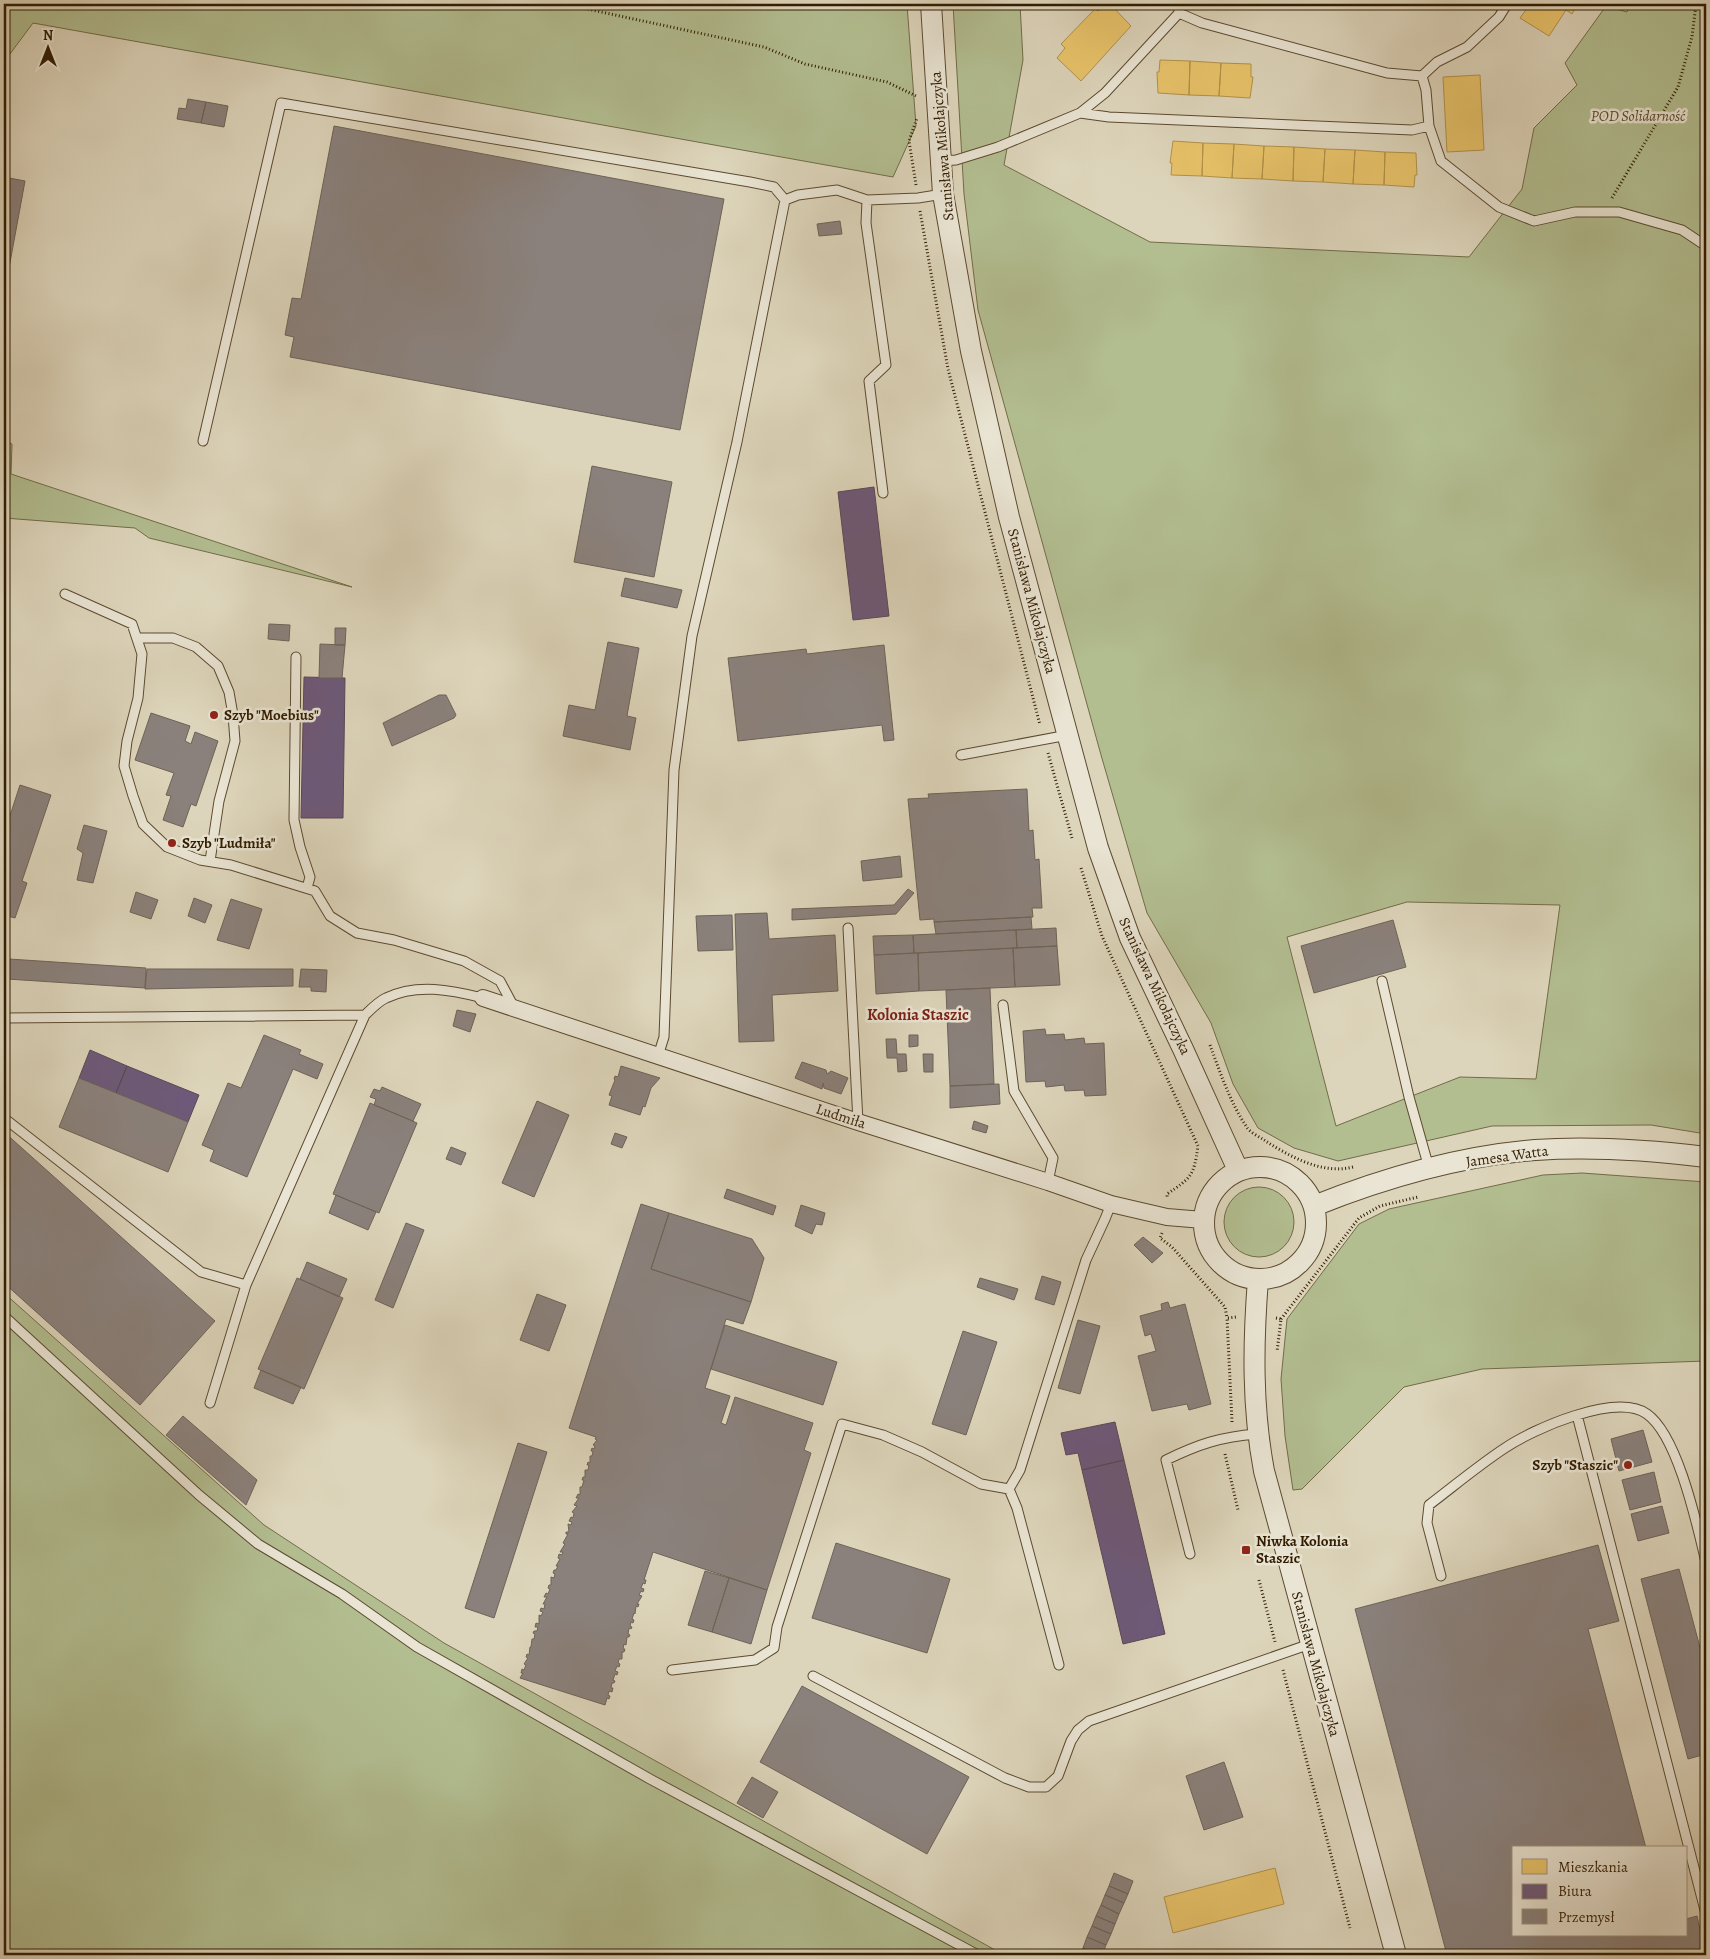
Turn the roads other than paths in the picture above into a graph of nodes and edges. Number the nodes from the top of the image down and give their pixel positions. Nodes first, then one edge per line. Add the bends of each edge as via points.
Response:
1 (931, 4) edge
2 (1507, 4) edge
3 (1179, 8) edge
4 (1422, 76) junction
5 (1080, 113) junction
6 (1429, 126) junction
7 (940, 161) junction
8 (943, 194) junction
9 (785, 200) junction
10 (868, 200) junction
11 (1706, 246) edge
12 (203, 441) dead end
13 (882, 493) dead end
14 (65, 594) dead end
15 (137, 638) junction
16 (296, 657) dead end
17 (1068, 735) junction
18 (961, 755) dead end
19 (210, 861) junction
20 (307, 888) junction
21 (848, 928) dead end
22 (1382, 981) dead end
23 (483, 998) joint
24 (1003, 1004) dead end
25 (516, 1009) junction
26 (365, 1014) junction
27 (4, 1018) edge
28 (658, 1056) junction
29 (4, 1118) edge
30 (858, 1122) junction
31 (1706, 1157) edge
32 (1429, 1169) junction
33 (1238, 1170) junction
34 (1048, 1182) junction
35 (1111, 1204) junction
36 (1314, 1206) junction
37 (1203, 1220) junction
38 (1258, 1279) junction
39 (246, 1285) junction
40 (4, 1316) edge
41 (210, 1403) dead end
42 (1577, 1415) junction
43 (1257, 1434) junction
44 (1009, 1489) junction
45 (1190, 1554) dead end
46 (1706, 1562) edge
47 (1441, 1576) dead end
48 (1310, 1644) junction
49 (1059, 1666) dead end
50 (672, 1670) dead end
51 (813, 1676) dead end
52 (1706, 1914) edge
53 (978, 1955) edge
54 (1396, 1955) edge

1 - 7 street, Stanisława Mikołajczyka
2 - 4 lane via 1499,17 1467,47 1437,62
3 - 4 lane via 1202,23 1387,73
3 - 5 lane via 1105,93
4 - 6 lane
5 - 6 lane via 1109,117 1412,130
5 - 7 lane via 998,147 956,160
6 - 11 lane via 1441,161 1499,207 1534,221 1575,212 1620,212 1682,230
7 - 8 street, Stanisława Mikołajczyka
8 - 10 lane
8 - 17 street, Stanisława Mikołajczyka via 973,360 1010,517
9 - 10 lane via 837,190
9 - 12 lane via 774,187 750,182 281,103
9 - 28 lane via 737,442 691,645 674,770 664,1037
10 - 13 lane via 866,222 886,365 869,381
14 - 15 lane via 132,624
15 - 19 lane via 142,654 138,698 124,766 132,796 143,824 168,847
15 - 19 lane via 173,638 196,647 218,666 229,692 235,741 219,801
16 - 20 lane via 294,820 310,877
17 - 18 lane
17 - 33 street, Stanisława Mikołajczyka via 1098,848 1130,938
19 - 20 lane
20 - 25 lane via 315,891 330,916 357,933 394,940 464,961 500,981
21 - 30 lane
22 - 32 lane
23 - 25 street, Ludmiła
23 - 26 lane via 418,988 386,998
24 - 34 lane via 1014,1091 1053,1158
25 - 28 street, Ludmiła
26 - 27 lane
26 - 39 lane
28 - 30 street, Ludmiła
29 - 39 lane via 201,1272
30 - 34 street, Ludmiła
31 - 32 street, Jamesa Watta via 1601,1148 1534,1150
32 - 36 street, Jamesa Watta
33 - 36 street via 1256,1166 1284,1172 1306,1189
33 - 37 street via 1220,1182 1208,1199
34 - 35 street, Ludmiła
35 - 37 street, Ludmiła via 1166,1218
35 - 44 lane via 1086,1260 1020,1470
36 - 38 street via 1316,1227 1311,1248 1298,1265 1279,1276
37 - 38 street via 1205,1237 1213,1254 1225,1267 1240,1276
38 - 43 street, Stanisława Mikołajczyka
39 - 41 lane
40 - 53 lane via 199,1495 258,1544 342,1594 417,1647 650,1779
42 - 46 lane via 1599,1408 1624,1407 1646,1413 1665,1434 1689,1492
42 - 47 lane via 1557,1421 1506,1447 1429,1505 1427,1523
42 - 52 lane
43 - 45 lane via 1231,1436 1200,1444 1166,1460
43 - 48 street, Stanisława Mikołajczyka via 1276,1520
44 - 49 lane via 1017,1508
44 - 50 lane via 981,1484 883,1435 842,1424 777,1627 774,1648 755,1660
48 - 51 lane via 1089,1721 1078,1730 1058,1776 1046,1787 1029,1787 1005,1778
48 - 54 street, Stanisława Mikołajczyka

